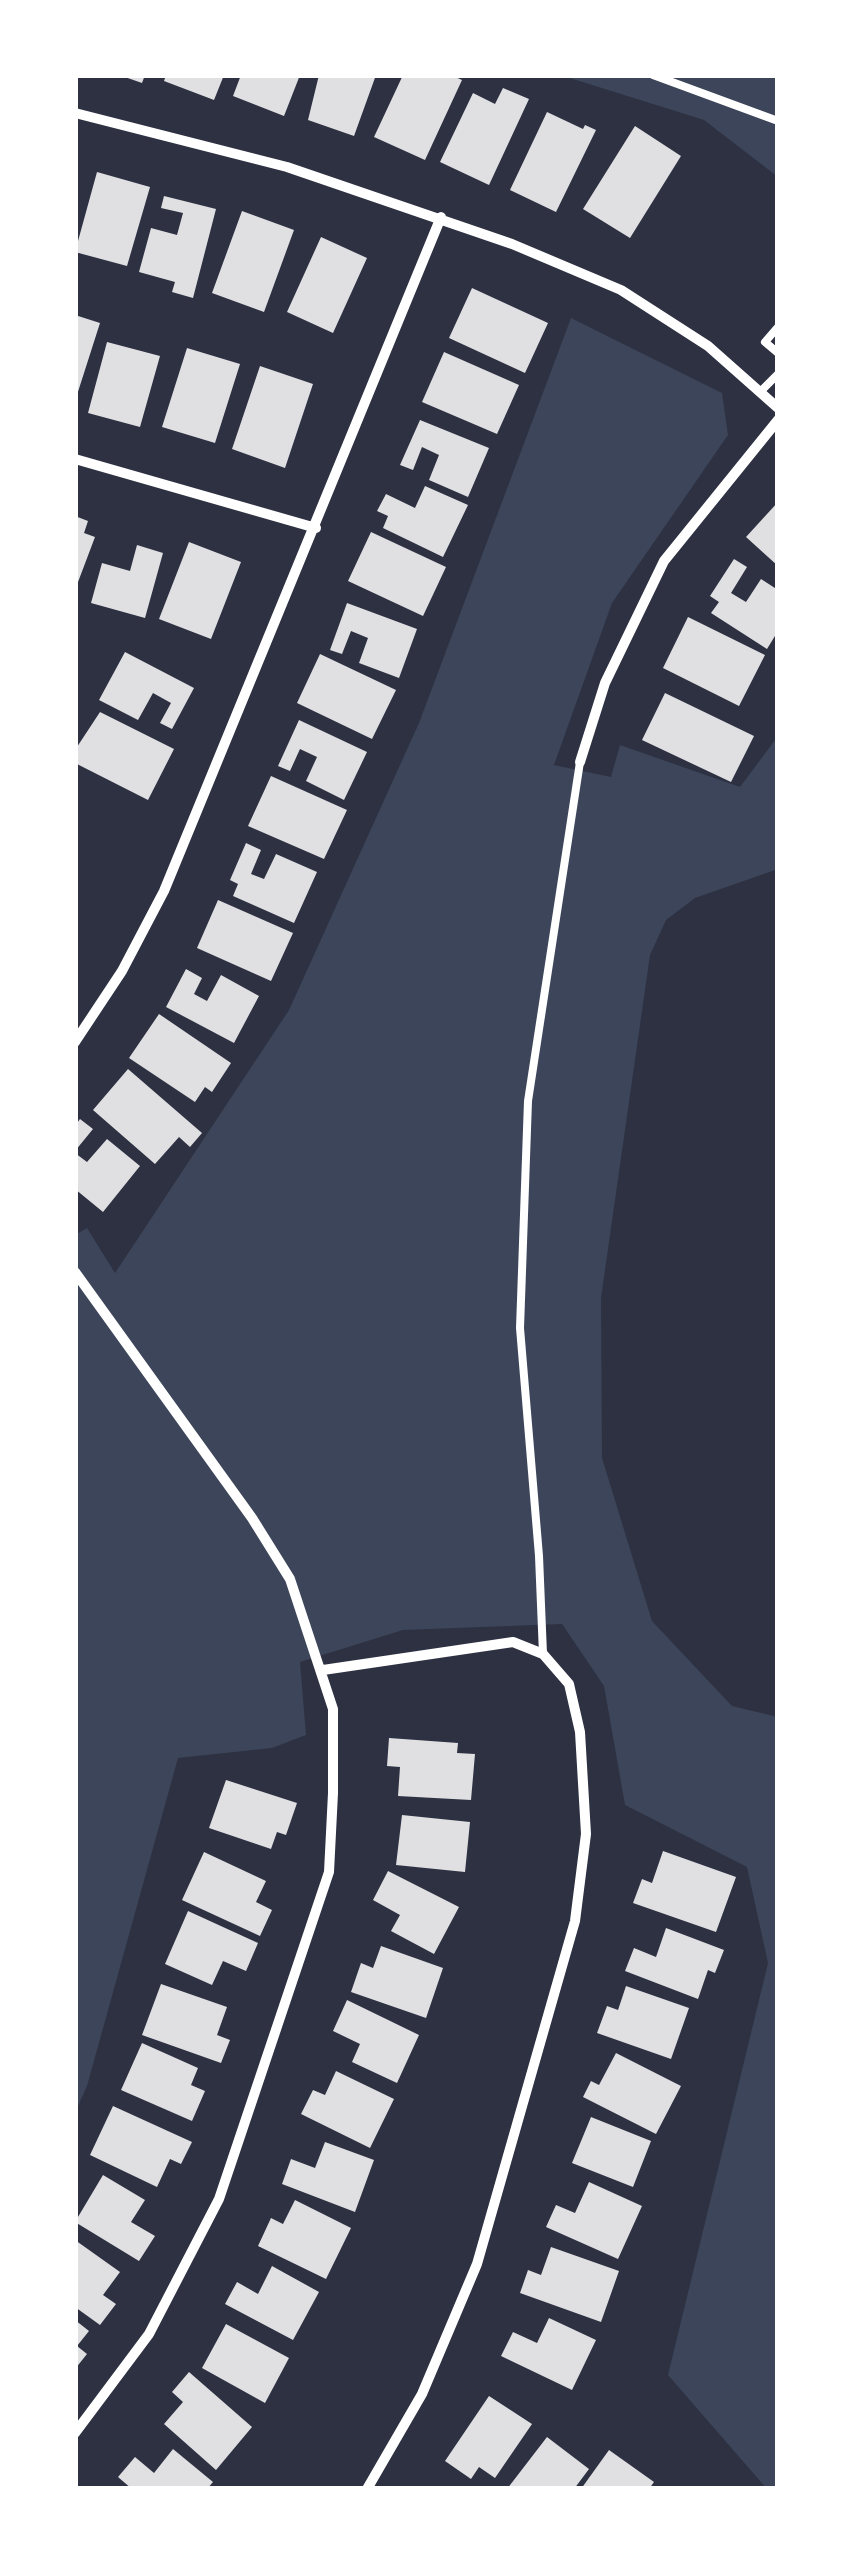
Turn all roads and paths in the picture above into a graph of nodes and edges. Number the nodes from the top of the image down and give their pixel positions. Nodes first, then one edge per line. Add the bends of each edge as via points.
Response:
1 (652, 75) edge
2 (75, 112) edge
3 (778, 121) edge
4 (441, 217) junction
5 (778, 327) edge
6 (778, 353) edge
7 (778, 374) edge
8 (760, 392) junction
9 (778, 408) edge
10 (778, 420) edge
11 (75, 458) edge
12 (316, 528) junction
13 (580, 762) joint
14 (75, 1042) edge
15 (75, 1272) edge
16 (543, 1654) junction
17 (322, 1670) junction
18 (75, 2433) edge
19 (370, 2488) edge

1 - 3 lane
2 - 4 street via 287,167
4 - 8 street via 621,290 708,346
4 - 12 street
5 - 6 lane via 765,342
7 - 8 lane
8 - 9 street
10 - 13 street via 664,561 604,683
11 - 12 street
12 - 14 street via 164,891
13 - 16 lane via 528,1101 520,1328
15 - 17 street via 290,1579
16 - 17 street via 513,1642
16 - 19 street via 568,1684 580,1732 586,1834 575,1921 476,2264 422,2394
17 - 18 street via 333,1708 329,1872 290,1995 218,2199 149,2334

